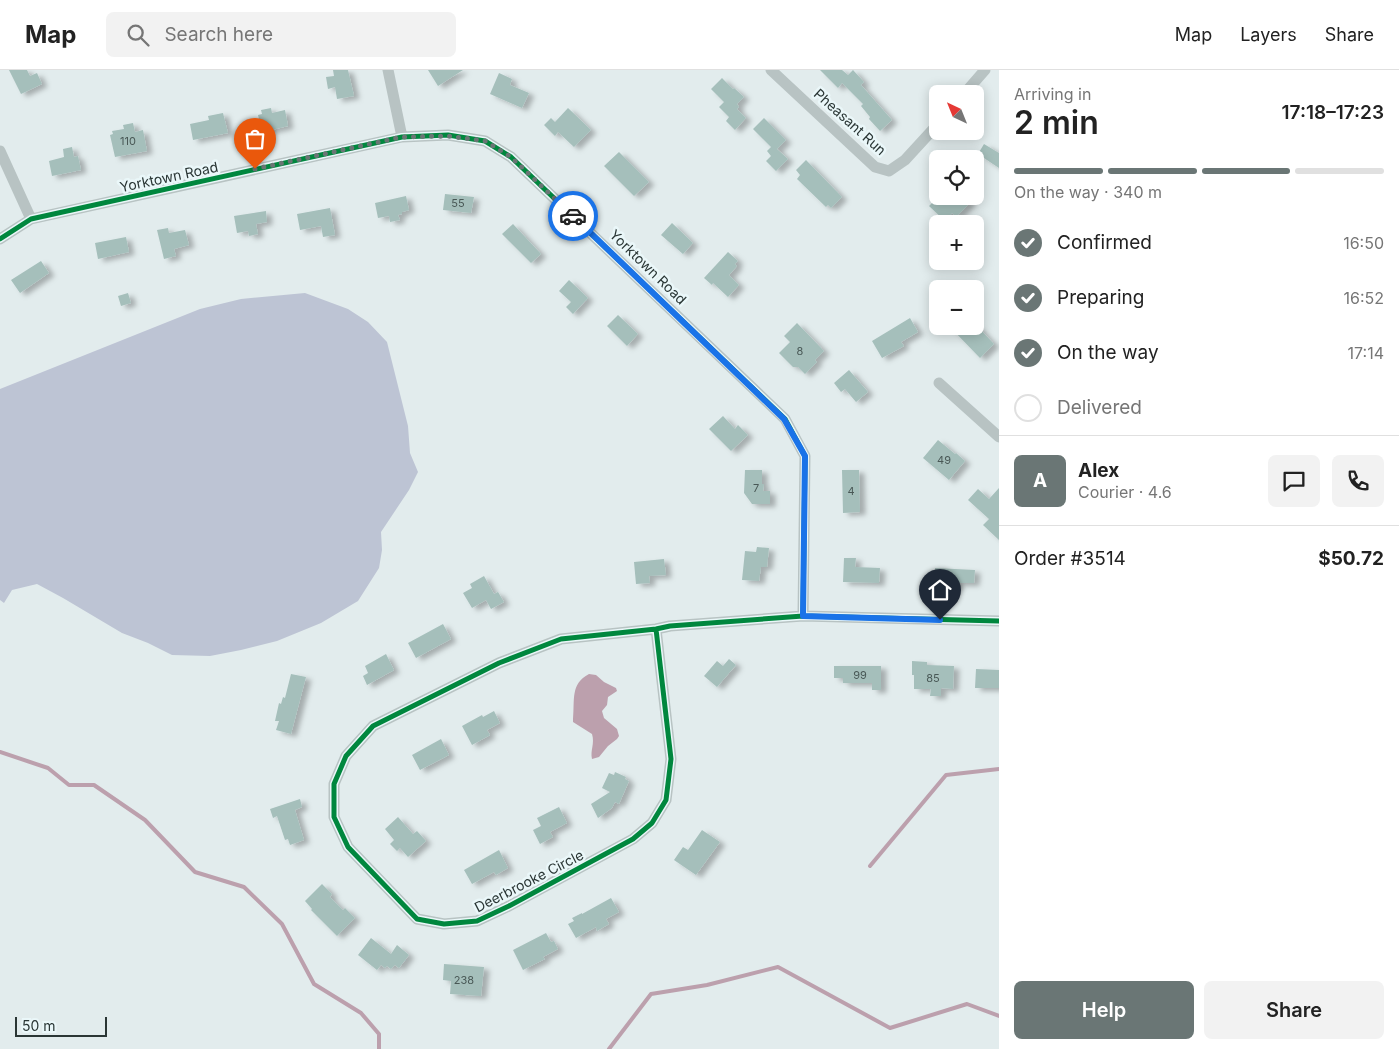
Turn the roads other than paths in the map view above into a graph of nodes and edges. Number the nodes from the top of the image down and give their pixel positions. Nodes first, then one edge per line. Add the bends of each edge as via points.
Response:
1 (388, 70) edge
2 (770, 70) edge
3 (985, 70) edge
4 (972, 85) edge
5 (929, 134) edge
6 (402, 137) junction
7 (0, 151) edge
8 (31, 219) junction
9 (0, 239) edge
10 (939, 383) dead end
11 (999, 438) edge
12 (803, 616) junction
13 (999, 621) edge
14 (656, 630) junction

1 - 6 street
2 - 5 street, Pheasant Run via 875,167 890,171
3 - 4 street
6 - 8 street, Yorktown Road
6 - 12 street, Yorktown Road via 448,136 485,141 511,157 784,419 805,456
7 - 8 street
8 - 9 street, Yorktown Road
10 - 11 street
12 - 13 street, Deerbrooke Circle
12 - 14 street, Deerbrooke Circle via 670,626
14 - 14 street, Deerbrooke Circle via 671,758 666,800 652,823 633,839 477,921 444,924 416,919 348,847 334,817 334,784 346,756 373,726 499,663 562,639

